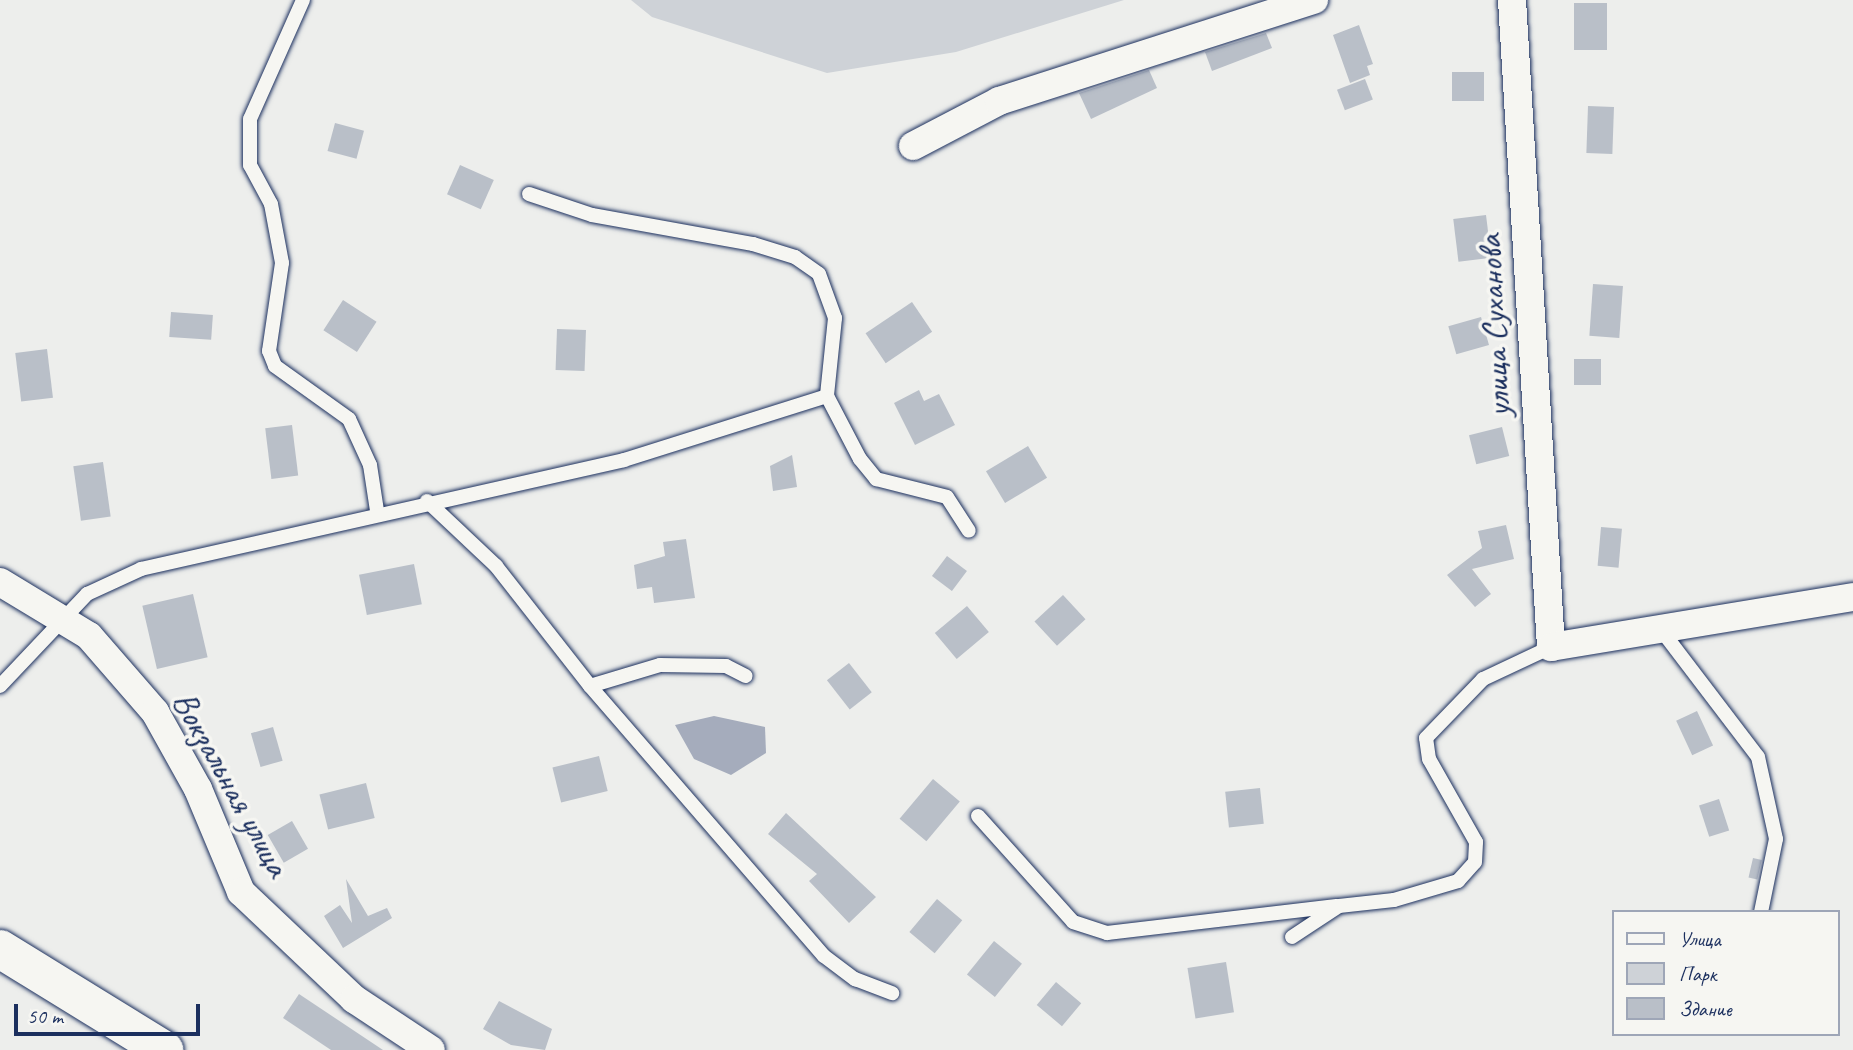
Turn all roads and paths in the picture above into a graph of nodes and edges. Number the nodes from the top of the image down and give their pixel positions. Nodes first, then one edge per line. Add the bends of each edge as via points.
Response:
1 (303, 0) edge
2 (1314, 0) edge
3 (1512, 0) edge
4 (913, 146) dead end
5 (528, 194) dead end
6 (827, 396) junction
7 (427, 501) junction
8 (377, 511) junction
9 (970, 531) dead end
10 (0, 582) edge
11 (1853, 597) edge
12 (60, 622) junction
13 (1658, 626) junction
14 (1551, 647) junction
15 (746, 676) dead end
16 (0, 685) edge
17 (590, 686) junction
18 (978, 816) dead end
19 (1339, 906) junction
20 (1761, 910) edge
21 (1292, 937) dead end
22 (0, 949) edge
23 (892, 993) dead end
24 (164, 1050) edge
25 (431, 1050) edge

1 - 8 lane via 250,119 250,165 271,204 282,263 269,351 275,366 349,419 370,465
2 - 4 street via 999,101
3 - 14 street, улица Суханова
5 - 6 lane via 592,215 795,257 819,274 835,318
6 - 7 lane via 624,460
6 - 9 lane via 876,479 947,496
7 - 8 lane
7 - 17 lane via 496,566
8 - 12 lane via 141,569 88,594
10 - 12 street, Вокзальная улица
11 - 13 street
12 - 16 lane
12 - 25 street, Вокзальная улица via 89,636 155,712 198,789 241,891 354,999
13 - 14 street
13 - 20 lane via 1758,758 1776,839
14 - 19 lane via 1483,679 1426,737 1429,759 1476,842 1475,862 1458,881 1394,900
15 - 17 lane via 726,666 660,665
17 - 23 lane via 824,956 855,979
18 - 19 lane via 1073,922 1107,933
19 - 21 lane
22 - 24 main road

